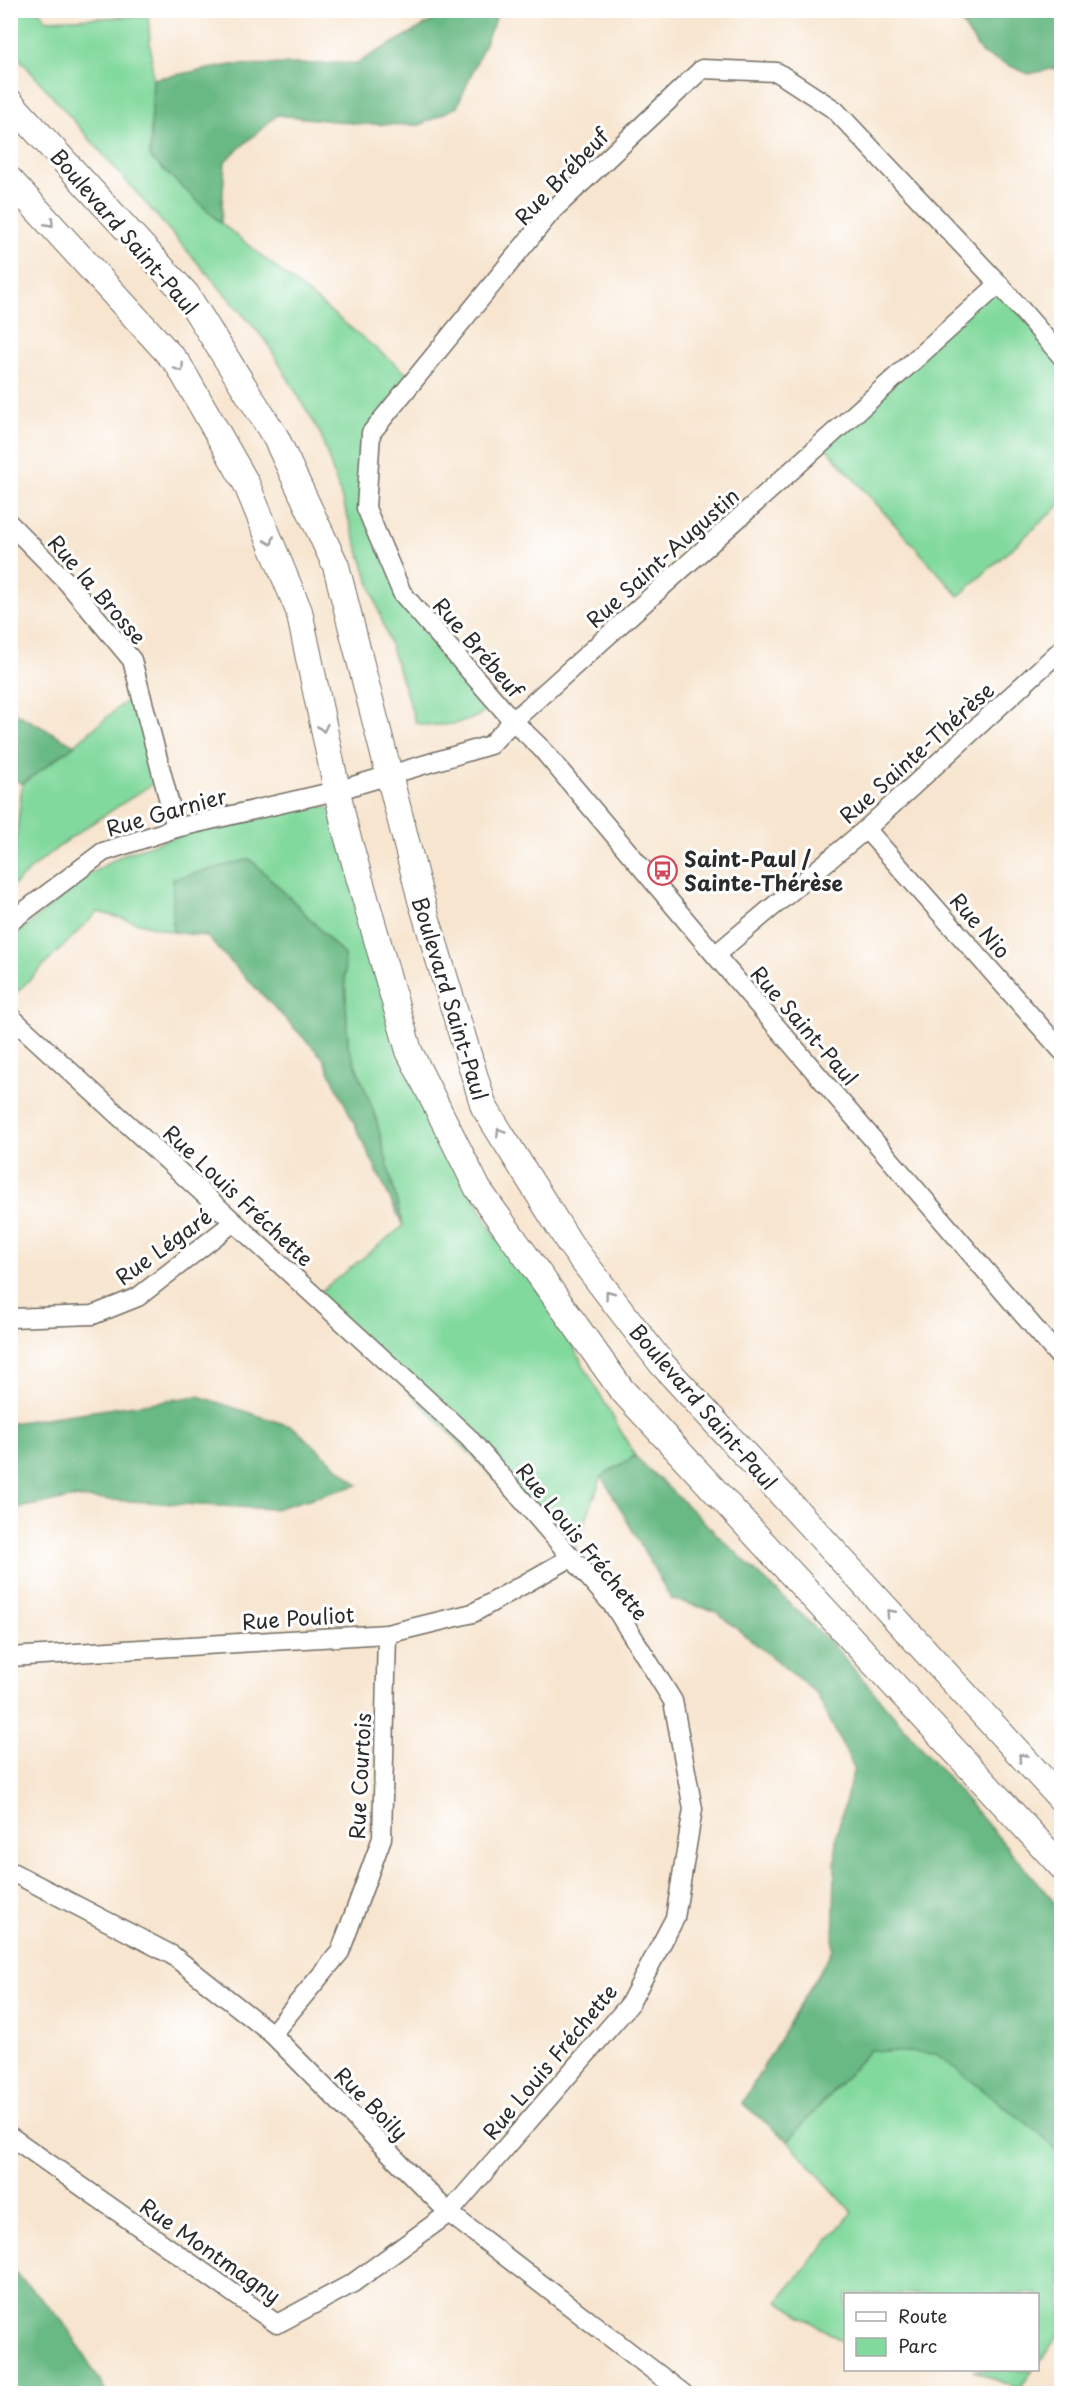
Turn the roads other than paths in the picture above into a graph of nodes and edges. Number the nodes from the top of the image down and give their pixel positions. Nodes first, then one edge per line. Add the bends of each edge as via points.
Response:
1 (10, 102) edge
2 (10, 180) edge
3 (999, 284) junction
4 (1062, 357) edge
5 (10, 524) edge
6 (1058, 660) edge
7 (513, 721) junction
8 (388, 776) junction
9 (328, 794) junction
10 (176, 828) junction
11 (867, 829) junction
12 (10, 922) edge
13 (715, 955) junction
14 (10, 1016) edge
15 (1062, 1051) edge
16 (234, 1221) junction
17 (10, 1318) edge
18 (1062, 1360) edge
19 (572, 1557) junction
20 (387, 1634) junction
21 (10, 1657) edge
22 (1062, 1800) edge
23 (1062, 1868) edge
24 (10, 1871) edge
25 (272, 2034) junction
26 (10, 2136) edge
27 (449, 2213) junction
28 (684, 2394) edge

1 - 8 main road, Boulevard Saint-Paul via 186,294 276,438 336,566
2 -> 9 main road, Boulevard Saint-Paul via 178,364 246,483 299,611
3 - 4 street, Rue Brébeuf
3 - 7 street, Rue Saint-Augustin
3 - 7 street, Rue Brébeuf via 835,110 777,72 702,69 552,212 371,433 366,507 402,593
5 - 10 street, Rue la Brosse via 66,581 132,660
6 - 11 street, Rue Sainte-Thérèse
7 - 8 street, Rue Saint-Augustin via 490,745
7 - 13 street, Rue Saint-Paul via 541,748
8 - 9 street, Rue Saint-Augustin
22 -> 8 main road, Boulevard Saint-Paul via 662,1364 570,1244 484,1107 420,900
9 - 10 street, Rue Garnier
9 - 23 main road, Boulevard Saint-Paul via 345,828 409,1051 477,1189 621,1389
10 - 12 street, Rue Garnier via 103,852
11 - 13 street, Rue Sainte-Thérèse
11 - 15 street, Rue Nio
13 - 18 street, Rue Saint-Paul
14 - 16 street, Rue Louis Fréchette
16 - 17 street, Rue Légaré via 138,1297 93,1315
16 - 19 street, Rue Louis Fréchette via 468,1437
19 - 20 street, Rue Pouliot via 473,1613
19 - 27 street, Rue Louis Fréchette via 615,1608 673,1701 693,1809 675,1918 629,2005
20 - 21 street, Rue Pouliot
20 - 25 street, Rue Courtois via 382,1838 340,1952
24 - 25 street, Rue Boily via 172,1955
25 - 27 street, Rue Boily
26 - 27 street, Rue Montmagny via 278,2324 353,2283
27 - 28 street, Rue Boily

